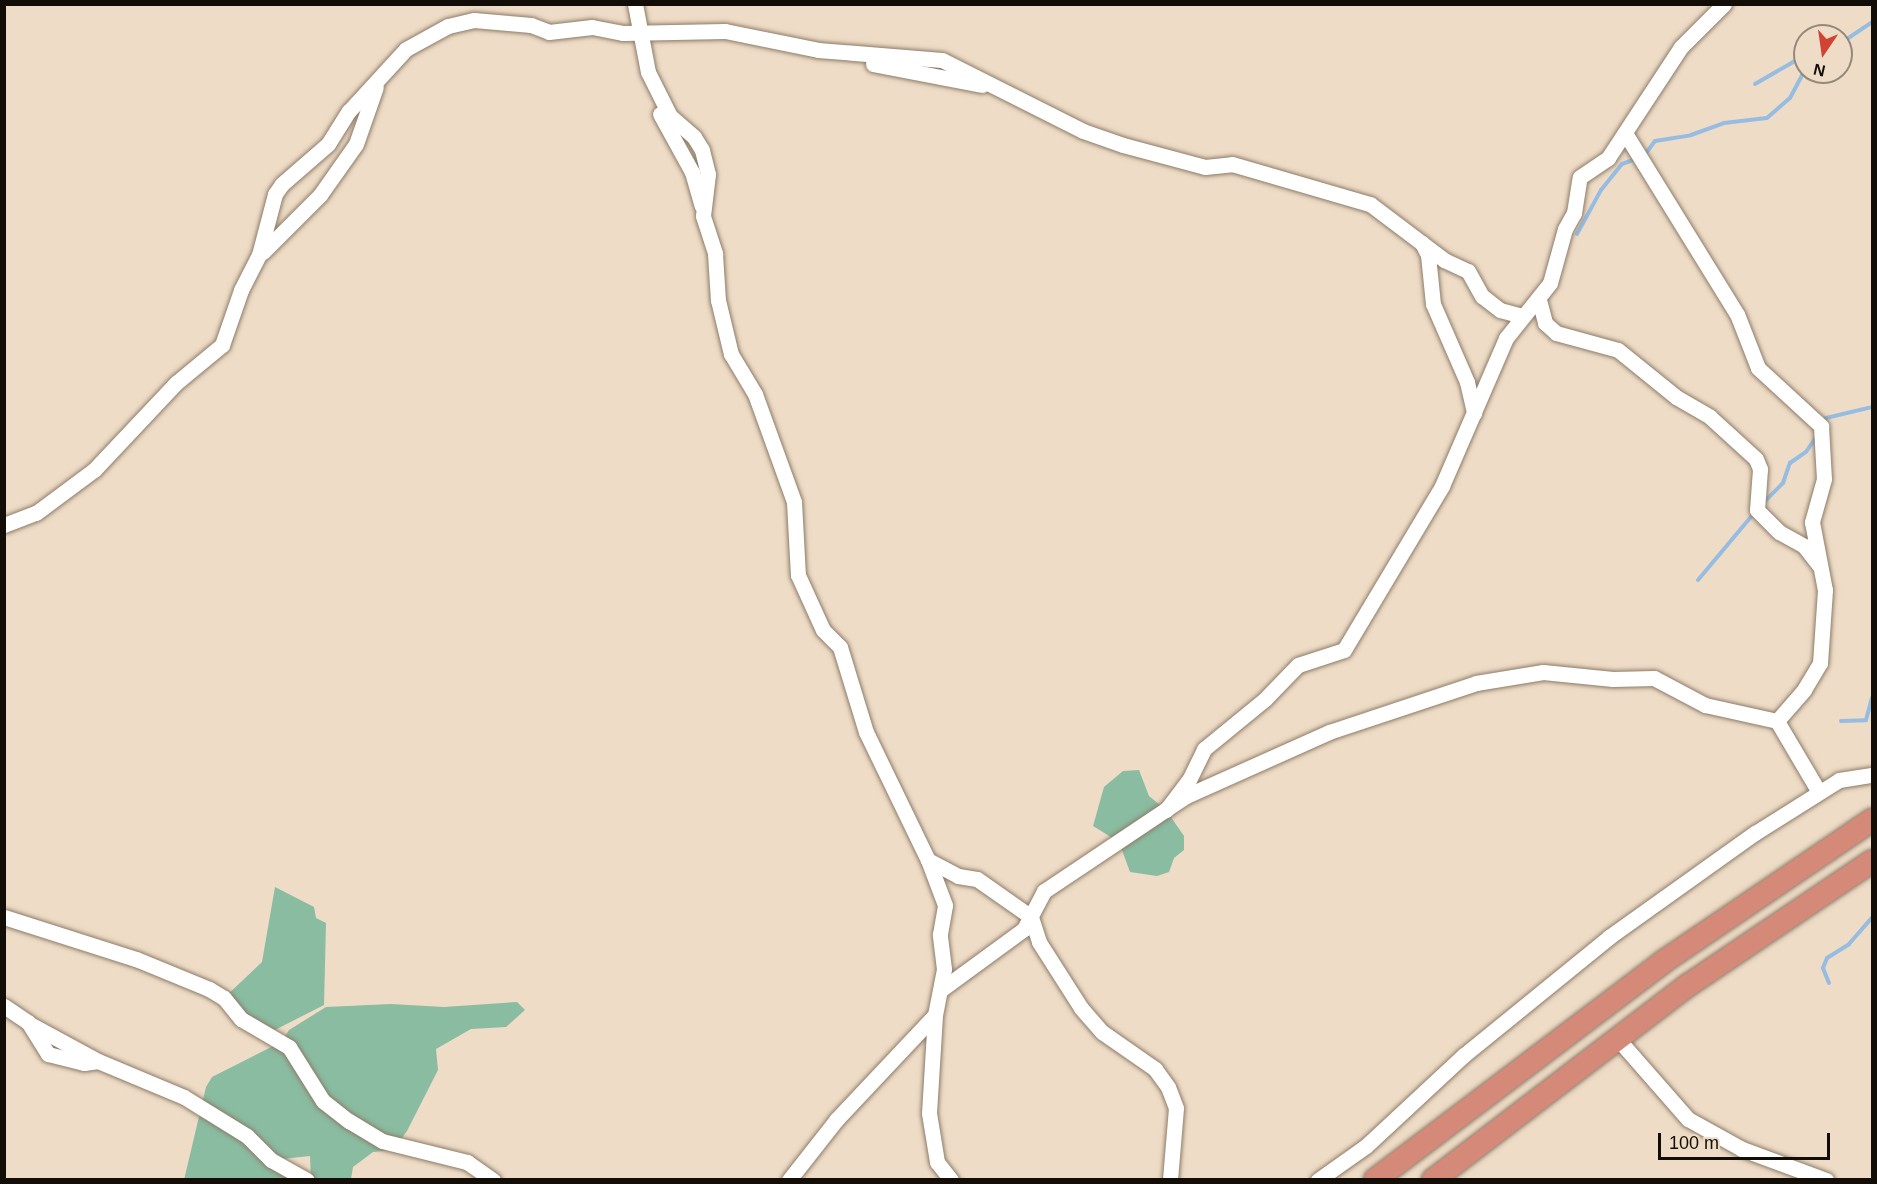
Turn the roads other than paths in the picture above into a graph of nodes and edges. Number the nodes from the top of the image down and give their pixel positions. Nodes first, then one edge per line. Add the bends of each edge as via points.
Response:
1 (635, 4) edge
2 (1724, 4) edge
3 (641, 30) junction
4 (379, 78) junction
5 (655, 86) junction
6 (1625, 133) junction
7 (703, 216) junction
8 (1420, 240) junction
9 (259, 255) junction
10 (1539, 300) junction
11 (1522, 316) junction
12 (1473, 413) junction
13 (4, 525) edge
14 (1821, 568) junction
15 (1777, 721) junction
16 (1872, 775) edge
17 (1819, 792) junction
18 (1166, 810) junction
19 (1872, 820) edge
20 (928, 860) junction
21 (1872, 861) edge
22 (4, 917) edge
23 (1031, 917) junction
24 (942, 989) junction
25 (4, 1006) edge
26 (935, 1015) junction
27 (1617, 1038) junction
28 (307, 1179) edge
29 (494, 1179) edge
30 (789, 1179) edge
31 (951, 1179) edge
32 (1170, 1179) edge
33 (1318, 1179) edge
34 (1375, 1179) edge
35 (1433, 1179) edge
36 (1826, 1179) edge

1 - 3 street
2 - 6 street via 1681,47
3 - 4 street via 623,33 592,27 549,32 531,25 474,20 428,35 406,50
3 - 5 street via 648,72
3 - 8 street via 725,31 818,50 942,60 1083,131 1205,167 1232,164 1370,204
4 - 9 street via 356,144 320,195
4 - 9 street via 349,111 328,144 275,194
5 - 7 street via 652,100 692,172
5 - 7 street via 675,124 694,137 702,150 708,174
6 - 10 street via 1608,158 1580,177 1574,213 1565,229 1556,270
6 - 14 street via 1737,314 1758,368 1821,426 1824,479 1812,522
7 - 20 street via 715,254 718,300 731,354 755,394 794,502 798,575 823,630 840,647 866,732
8 - 11 street via 1444,260 1468,271 1482,296 1500,310
8 - 12 street via 1428,255 1433,304 1467,382
9 - 13 street via 241,290 222,345 176,383 94,470 36,513
10 - 11 street
10 - 14 street via 1545,323 1556,333 1618,350 1676,397 1710,417 1756,459 1760,469 1757,510 1779,532 1804,546
11 - 12 street via 1506,338
12 - 18 street via 1442,486 1344,651 1298,665 1204,749 1189,780
14 - 15 street via 1825,590 1820,663 1804,690
15 - 17 street
15 - 18 street via 1705,705 1654,678 1612,679 1543,672 1476,683 1329,732 1186,796
16 - 17 street via 1839,780
17 - 33 street via 1746,840 1534,995 1366,1146
18 - 23 street via 1044,891
19 - 34 highway via 1663,962
20 - 23 street via 958,876 977,879
20 - 24 street via 945,905 940,934
21 - 27 highway
22 - 29 street via 136,959 209,989 224,998 241,1019 289,1047 323,1101 350,1121 382,1142 466,1162
23 - 24 street via 1006,943
23 - 32 street via 1039,942 1081,1008 1102,1032 1155,1069 1168,1087 1176,1108
24 - 26 street
25 - 28 street via 98,1061 213,1112 247,1136 271,1160
26 - 30 street via 836,1120
26 - 31 street via 929,1113 937,1162
27 - 35 highway
27 - 36 street via 1688,1119 1742,1149

